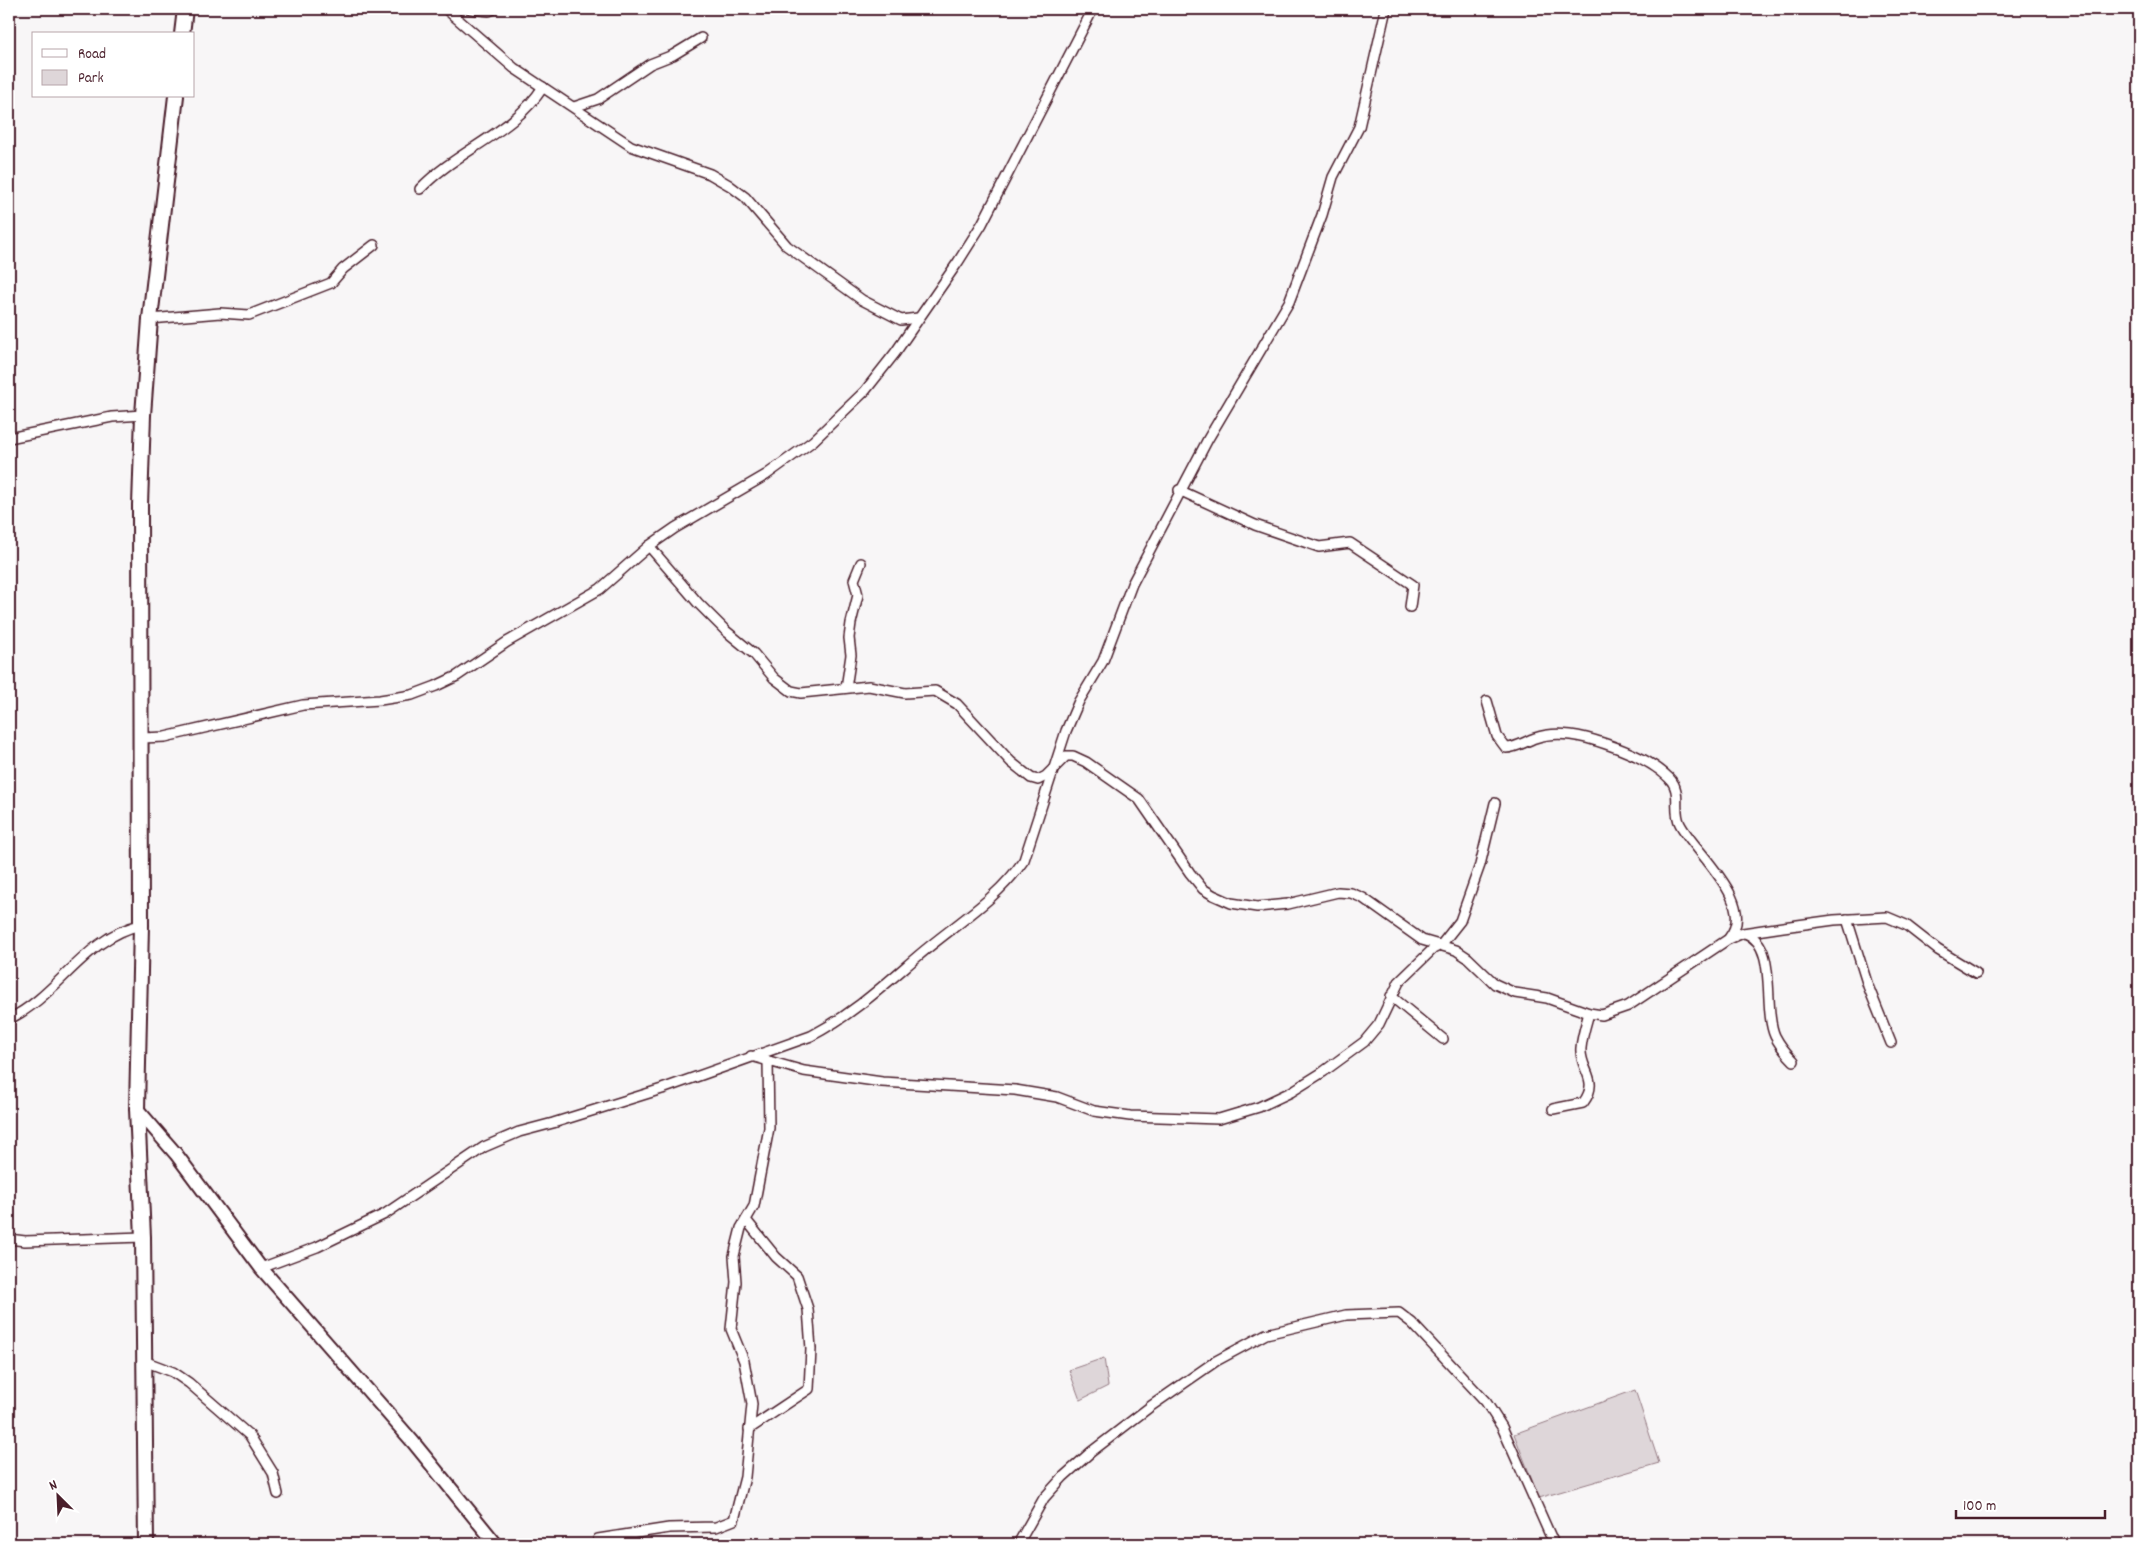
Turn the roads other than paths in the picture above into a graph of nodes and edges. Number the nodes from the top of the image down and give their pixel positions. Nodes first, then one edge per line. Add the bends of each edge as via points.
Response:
1 (185, 9) edge
2 (446, 9) edge
3 (470, 9) edge
4 (494, 9) edge
5 (1092, 9) edge
6 (1386, 9) edge
7 (182, 32) edge
8 (700, 38) dead end
9 (543, 87) junction
10 (176, 98) edge
11 (574, 108) junction
12 (420, 189) dead end
13 (374, 245) dead end
14 (918, 318) junction
15 (150, 319) junction
16 (143, 415) junction
17 (9, 438) edge
18 (1179, 490) junction
19 (649, 546) junction
20 (861, 563) dead end
21 (1410, 608) dead end
22 (846, 688) junction
23 (1487, 701) dead end
24 (142, 738) junction
25 (1051, 772) junction
26 (1495, 803) dead end
27 (1847, 920) junction
28 (141, 924) junction
29 (1744, 933) junction
30 (1727, 940) junction
31 (1441, 945) junction
32 (1976, 973) dead end
33 (1391, 996) junction
34 (1589, 1013) junction
35 (9, 1019) edge
36 (1443, 1040) dead end
37 (1891, 1043) dead end
38 (751, 1056) junction
39 (768, 1061) junction
40 (1794, 1061) dead end
41 (138, 1109) junction
42 (1553, 1110) dead end
43 (746, 1220) junction
44 (144, 1237) junction
45 (9, 1239) edge
46 (260, 1268) junction
47 (144, 1361) junction
48 (749, 1429) junction
49 (278, 1494) dead end
50 (598, 1539) dead end
51 (146, 1544) edge
52 (496, 1544) edge
53 (1018, 1544) edge
54 (1554, 1544) edge

1 - 7 main road
2 - 9 street via 514,68
3 - 4 street
5 - 14 street via 982,224
6 - 18 street via 1360,127 1333,177 1289,302
8 - 11 street via 673,55 650,64 598,99
9 - 11 street
9 - 12 street via 511,123 434,174
10 - 15 main road
11 - 14 street via 631,146 729,184 745,197 787,246 821,271 889,316 901,320
13 - 15 street via 343,269 331,283 250,315 220,313
14 - 19 street via 865,391 813,441 766,475
15 - 16 main road
16 - 17 street via 112,417
16 - 24 main road via 140,505
18 - 21 street via 1255,525 1319,547 1350,543 1413,585
18 - 25 street via 1132,584 1112,641 1075,709
19 - 22 street via 698,603 726,632 754,654 783,686 801,693
19 - 24 street via 600,589 436,686 412,695 303,705 164,737
20 - 22 street via 854,580 858,594 849,638 851,656
22 - 25 street via 868,686 906,693 928,690 944,695 1031,778 1038,780
23 - 30 street via 1496,736 1506,748 1540,736 1569,734 1630,754 1668,776 1678,793 1678,822 1711,863 1736,912 1734,932
24 - 28 main road
25 - 31 street via 1061,759 1073,756 1139,799 1203,889 1231,903 1257,907 1288,904 1338,892 1351,893 1364,898 1422,940
25 - 38 street via 1024,860 1014,876 995,894 866,1002 834,1024 811,1036
26 - 31 street via 1480,865 1460,921
27 - 29 street
27 - 32 street via 1887,917 1906,925 1938,950
27 - 37 street
28 - 35 street via 128,927 101,943 34,1002
28 - 41 main road
29 - 30 street
29 - 40 street via 1758,940 1764,951 1774,1035
30 - 34 street via 1628,1006 1602,1015
31 - 33 street via 1399,982
31 - 34 street via 1468,958 1504,990 1547,998
33 - 36 street
33 - 39 street via 1379,1024 1364,1042 1323,1072 1259,1107 1219,1120 1130,1116 1094,1111 1057,1097 1016,1090 882,1082 804,1071
34 - 42 street via 1581,1049 1590,1093 1583,1103
38 - 39 street
38 - 46 street via 662,1089 519,1132 484,1147 385,1214 317,1248
39 - 43 street via 769,1128 754,1206
41 - 44 main road
41 - 46 main road via 176,1154
43 - 48 street via 734,1256 736,1282 731,1329 744,1361 752,1404
43 - 48 street via 776,1257 797,1276 808,1309 811,1349 809,1389
44 - 45 street
44 - 47 main road
46 - 52 main road
47 - 49 street via 173,1372 189,1383 250,1436 273,1473
47 - 51 main road
48 - 50 street via 745,1477 734,1520 716,1527 669,1528
53 - 54 street via 1044,1498 1063,1476 1144,1411 1216,1361 1266,1334 1370,1313 1399,1314 1412,1323 1486,1402 1502,1427

